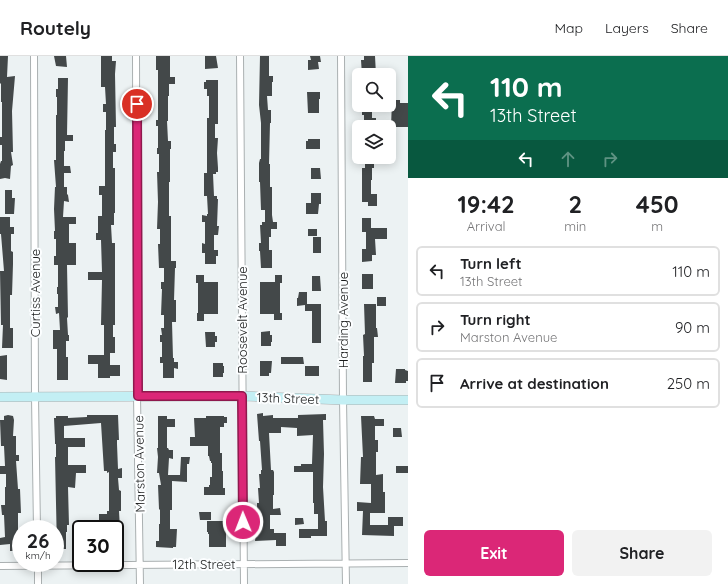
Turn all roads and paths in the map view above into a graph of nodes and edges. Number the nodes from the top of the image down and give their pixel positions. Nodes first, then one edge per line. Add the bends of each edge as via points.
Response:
1 (34, 56) edge
2 (136, 56) edge
3 (240, 56) edge
4 (341, 56) edge
5 (138, 396) junction
6 (242, 396) junction
7 (0, 397) edge
8 (35, 397) junction
9 (343, 400) junction
10 (408, 400) edge
11 (37, 520) edge
12 (346, 563) junction
13 (408, 563) edge
14 (64, 564) edge
15 (244, 564) junction
16 (12, 565) edge
17 (140, 565) junction
18 (0, 566) edge
19 (38, 572) edge
20 (38, 584) edge
21 (140, 584) edge
22 (244, 584) edge
23 (346, 584) edge

1 - 8 street, Curtiss Avenue
2 - 5 street, Marston Avenue
3 - 6 street, Roosevelt Avenue
4 - 9 street, Harding Avenue
5 - 6 main road, 13th Street
5 - 8 main road, 13th Street
5 - 17 street, Marston Avenue
6 - 9 main road, 13th Street
6 - 15 street, Roosevelt Avenue
7 - 8 main road, 13th Street
8 - 11 street, Curtiss Avenue
9 - 10 main road, 13th Street
9 - 12 street, Harding Avenue
12 - 13 street, 12th Street
12 - 15 street, 12th Street
12 - 23 street, Harding Avenue
14 - 17 street, 12th Street
15 - 17 street, 12th Street
15 - 22 street, Roosevelt Avenue
16 - 18 street, 12th Street
17 - 21 street, Marston Avenue
19 - 20 street

